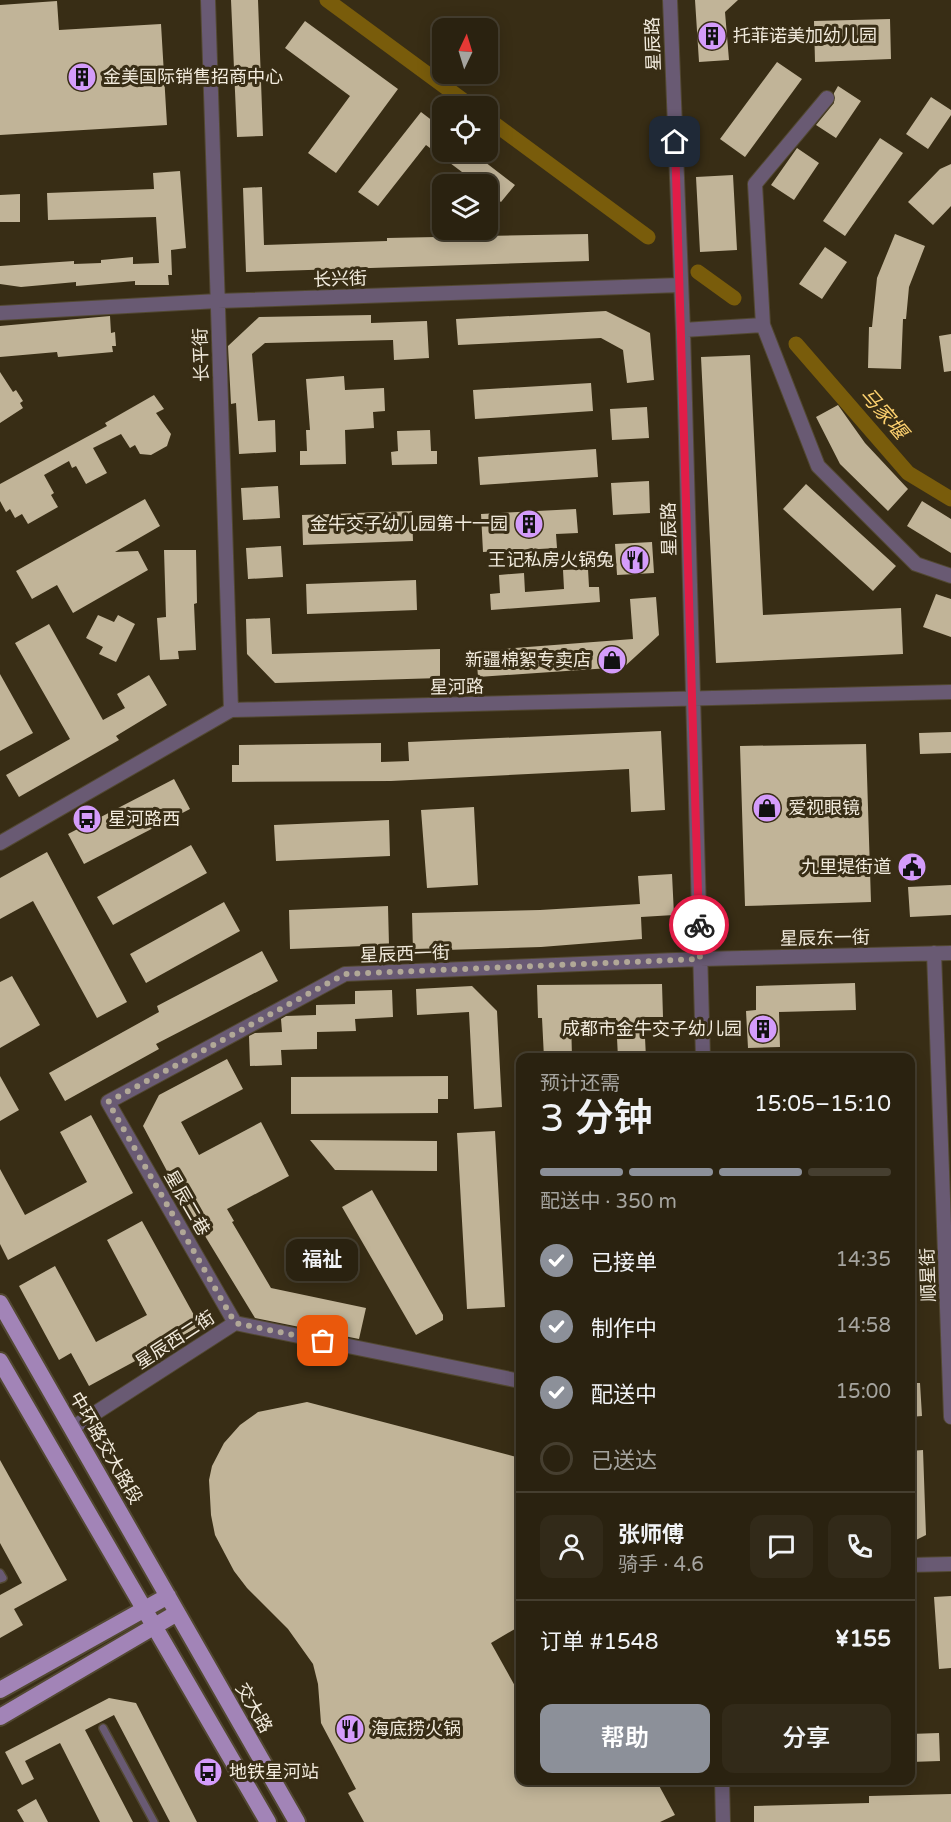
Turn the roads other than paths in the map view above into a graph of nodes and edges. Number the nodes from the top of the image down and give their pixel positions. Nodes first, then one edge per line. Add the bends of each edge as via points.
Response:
1 (208, 0) edge
2 (670, 0) edge
3 (827, 98) dead end
4 (681, 285) junction
5 (218, 301) junction
6 (0, 313) edge
7 (763, 325) junction
8 (683, 330) junction
9 (951, 576) edge
10 (951, 692) edge
11 (691, 700) junction
12 (231, 710) junction
13 (0, 843) edge
14 (934, 953) junction
15 (951, 953) edge
16 (700, 959) junction
17 (703, 1053) edge
18 (108, 1102) joint
19 (0, 1303) edge
20 (235, 1323) junction
21 (0, 1361) edge
22 (516, 1380) edge
23 (951, 1416) edge
24 (72, 1428) junction
25 (951, 1564) edge
26 (915, 1565) edge
27 (0, 1573) edge
28 (0, 1579) edge
29 (168, 1596) junction
30 (144, 1609) junction
31 (177, 1613) junction
32 (154, 1627) junction
33 (0, 1690) edge
34 (0, 1717) edge
35 (103, 1728) dead end
36 (722, 1785) edge
37 (154, 1822) edge
38 (268, 1822) edge
39 (297, 1822) edge
40 (723, 1822) edge

1 - 5 street, 长平街
2 - 4 street, 星辰路
3 - 7 street via 755,184
4 - 5 street, 长兴街
4 - 8 street, 星辰路
5 - 6 street, 长兴街
5 - 12 street, 长平街
7 - 8 street
7 - 9 street via 818,465 916,564
8 - 11 street, 星辰路
10 - 11 street, 星河路
11 - 12 street, 星河路
11 - 16 street, 星辰路
12 - 13 street, 星河路
14 - 15 street, 星辰东一街
14 - 16 street, 星辰东一街
14 - 23 street, 顺星街
16 - 17 street, 星辰路
16 - 18 street, 星辰西一街 via 345,974
18 - 20 street, 星辰二巷
19 - 24 main road, 中环路交大路段
20 - 22 street, 星辰西二街
20 - 24 street, 星辰西二街
21 - 30 main road
24 - 29 main road, 中环路交大路段
25 - 26 street
27 - 28 lane
29 - 30 main road
29 - 31 main road, 中环路交大路段
30 - 32 main road
30 - 33 main road
31 - 32 main road
31 - 39 main road, 交大路
32 - 34 main road
32 - 38 main road
35 - 37 lane
36 - 40 street

